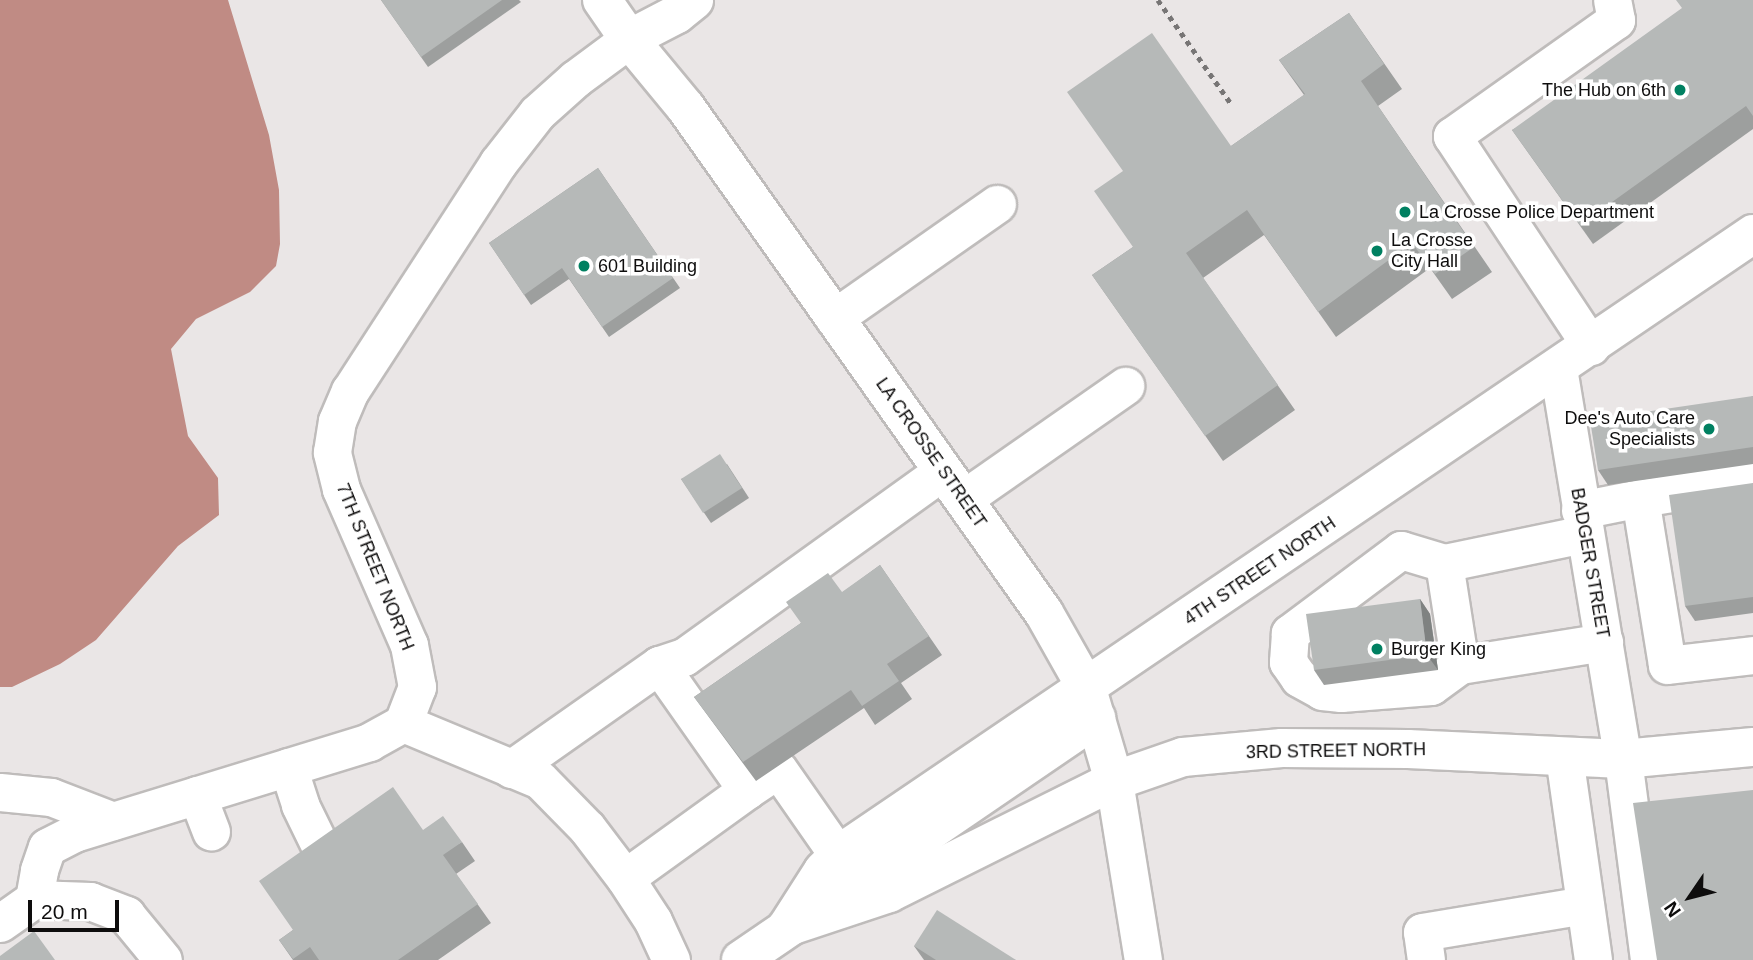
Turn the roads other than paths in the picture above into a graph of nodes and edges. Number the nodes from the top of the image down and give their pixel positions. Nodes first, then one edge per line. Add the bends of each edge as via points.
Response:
1 (602, 0) edge
2 (654, 0) edge
3 (694, 0) edge
4 (1612, 0) edge
5 (629, 39) junction
6 (997, 204) dead end
7 (1753, 234) edge
8 (834, 318) junction
9 (1591, 346) junction
10 (1558, 368) junction
11 (1125, 386) dead end
12 (1753, 480) edge
13 (953, 485) junction
14 (1640, 498) junction
15 (1582, 522) junction
16 (1444, 563) junction
17 (1653, 581) junction
18 (1594, 590) junction
19 (1604, 642) junction
20 (1753, 654) edge
21 (659, 665) junction
22 (1460, 665) junction
23 (1091, 704) junction
24 (403, 723) junction
25 (1753, 747) edge
26 (1564, 756) junction
27 (1623, 759) junction
28 (288, 767) junction
29 (511, 769) junction
30 (1114, 782) junction
31 (747, 790) junction
32 (0, 792) edge
33 (197, 795) junction
34 (113, 821) junction
35 (211, 831) dead end
36 (319, 844) edge
37 (838, 855) junction
38 (625, 878) junction
39 (34, 899) junction
40 (1586, 905) junction
41 (0, 923) edge
42 (787, 927) junction
43 (163, 960) edge
44 (671, 960) edge
45 (741, 960) edge
46 (1143, 960) edge
47 (1426, 960) edge
48 (1594, 960) edge
49 (1649, 960) edge

1 - 5 main road, LA CROSSE STREET
2 - 5 main road, 7TH STREET NORTH
3 - 5 main road, 7TH STREET NORTH
4 - 9 street via 1616,20 1452,136
5 - 8 main road, LA CROSSE STREET via 686,108
5 - 24 street, 7TH STREET NORTH via 537,113 498,163 350,391 337,421 332,452 341,489 409,645 417,687
6 - 8 street
7 - 9 main road, 4TH STREET NORTH
8 - 13 main road, LA CROSSE STREET
9 - 10 main road, 4TH STREET NORTH
10 - 15 street, BADGER STREET
10 - 23 main road, 4TH STREET NORTH
11 - 13 street
12 - 14 street
13 - 21 street via 684,657
13 - 23 main road, LA CROSSE STREET via 1044,613
14 - 15 street
14 - 17 street
15 - 16 street
15 - 18 street, BADGER STREET
16 - 22 street
16 - 22 street via 1401,550 1290,633 1288,662 1299,678 1322,691 1341,693 1431,687
17 - 18 street
17 - 20 street via 1667,665
18 - 19 street, BADGER STREET
19 - 22 street
19 - 27 street, BADGER STREET
21 - 29 street
21 - 31 street
23 - 30 main road, LA CROSSE STREET
23 - 37 main road, 4TH STREET NORTH
23 - 42 main road, 3RD STREET NORTH
24 - 28 street via 369,742
24 - 29 street
25 - 27 main road, 3RD STREET NORTH
26 - 27 main road, 3RD STREET NORTH
26 - 30 main road, 3RD STREET NORTH via 1282,748 1183,757
26 - 40 street
27 - 49 street, BADGER STREET
28 - 33 street
28 - 36 street
29 - 38 street via 540,780 587,828
30 - 42 main road, 3RD STREET NORTH via 889,893
30 - 46 street, LA CROSSE STREET
31 - 37 street via 778,769
31 - 38 street
32 - 34 street via 51,797
33 - 34 street
33 - 35 street
34 - 39 street via 74,832 47,847
37 - 42 main road, 4TH STREET NORTH
38 - 44 street
39 - 41 street
39 - 43 street via 90,901 126,915
40 - 47 street via 1422,932
40 - 48 street
42 - 45 main road, 3RD STREET NORTH

